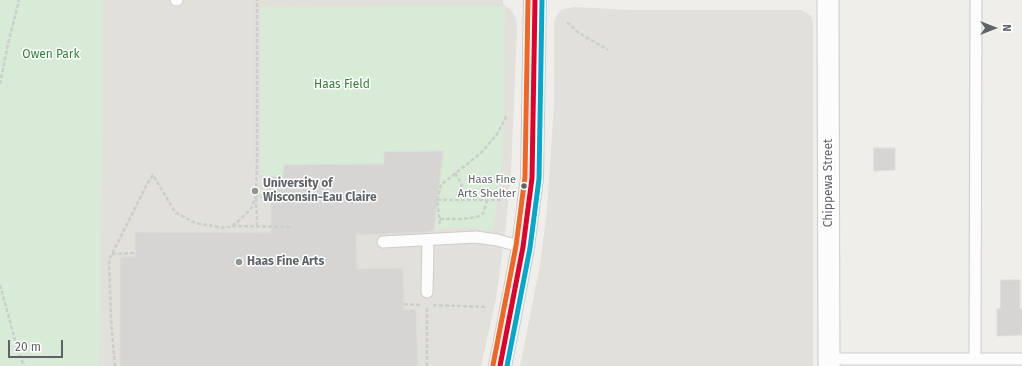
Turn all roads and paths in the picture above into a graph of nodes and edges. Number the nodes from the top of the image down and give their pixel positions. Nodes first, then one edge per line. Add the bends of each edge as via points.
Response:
1 (19, 0) edge
2 (257, 0) edge
3 (535, 0) edge
4 (828, 0) edge
5 (976, 0) edge
6 (568, 22) dead end
7 (608, 50) dead end
8 (0, 84) edge
9 (507, 115) dead end
10 (455, 173) junction
11 (256, 195) junction
12 (271, 199) dead end
13 (437, 200) junction
14 (464, 200) junction
15 (487, 200) junction
16 (502, 200) dead end
17 (440, 220) junction
18 (232, 226) junction
19 (257, 226) junction
20 (292, 227) dead end
21 (434, 240) junction
22 (382, 242) dead end
23 (522, 246) junction
24 (135, 253) dead end
25 (112, 254) junction
26 (0, 285) edge
27 (428, 292) dead end
28 (404, 304) dead end
29 (427, 305) junction
30 (485, 308) dead end
31 (975, 359) junction
32 (1022, 359) edge
33 (829, 362) edge
34 (24, 366) edge
35 (115, 366) edge
36 (427, 366) edge
37 (500, 366) edge

1 - 8 path
2 - 11 path
3 - 23 main road via 532,178
4 - 33 street, Chippewa Street
5 - 31 lane
6 - 7 path via 579,33
9 - 10 path via 497,134 481,153
10 - 13 path via 440,185
10 - 14 path via 463,185
11 - 12 path
11 - 18 path via 252,206
11 - 19 path
13 - 14 path
13 - 17 path
14 - 15 path
15 - 16 path
15 - 17 path via 480,216
17 - 21 path
18 - 19 path
18 - 25 path via 225,228 195,223 175,212 153,175
19 - 20 path
21 - 22 lane
21 - 23 lane via 476,237
21 - 27 lane
23 - 37 main road
24 - 25 path
25 - 35 path via 109,260
26 - 34 path
28 - 29 path
29 - 30 path
29 - 36 path
31 - 32 lane
31 - 33 lane

